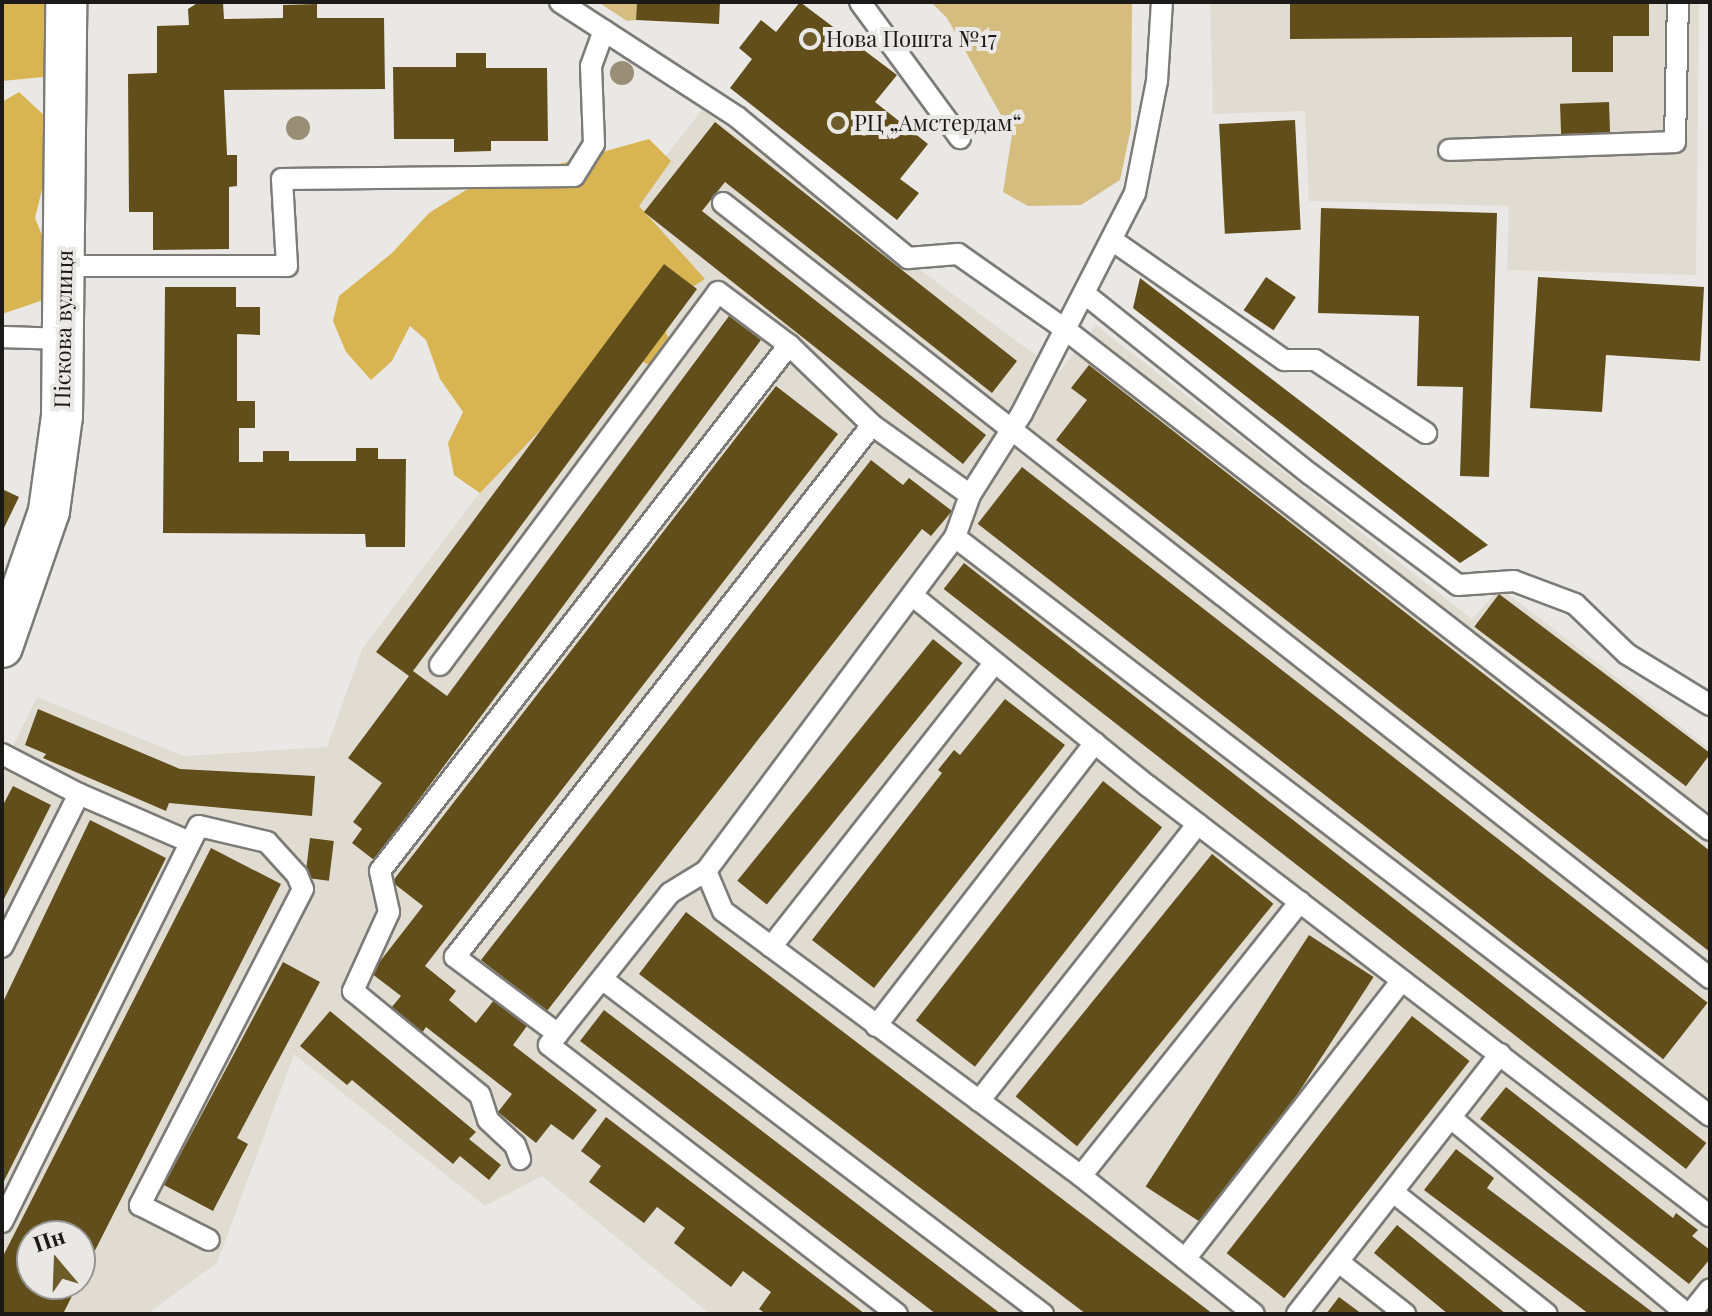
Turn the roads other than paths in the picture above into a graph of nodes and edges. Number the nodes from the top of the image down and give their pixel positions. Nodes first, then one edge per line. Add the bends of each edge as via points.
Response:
1 (66, 2) edge
2 (560, 2) edge
3 (860, 2) edge
4 (1162, 2) edge
5 (1678, 2) edge
6 (604, 30) junction
7 (960, 138) dead end
8 (1449, 150) dead end
9 (723, 203) dead end
10 (1112, 240) junction
11 (65, 266) junction
12 (1085, 294) junction
13 (1066, 330) junction
14 (2, 337) edge
15 (64, 339) junction
16 (789, 345) junction
17 (872, 425) junction
18 (1010, 432) junction
19 (1426, 433) dead end
20 (970, 495) junction
21 (955, 537) junction
22 (913, 596) junction
23 (2, 647) edge
24 (995, 662) junction
25 (440, 665) dead end
26 (1710, 705) edge
27 (1095, 743) junction
28 (2, 754) edge
29 (79, 794) junction
30 (1198, 824) junction
31 (1710, 830) edge
32 (190, 842) junction
33 (706, 871) junction
34 (1300, 902) junction
35 (2, 947) edge
36 (771, 947) junction
37 (1710, 978) edge
38 (602, 979) junction
39 (1402, 980) junction
40 (876, 1026) junction
41 (558, 1034) junction
42 (1500, 1054) junction
43 (979, 1101) junction
44 (1710, 1116) edge
45 (1451, 1118) junction
46 (520, 1159) dead end
47 (1081, 1176) junction
48 (1393, 1192) junction
49 (1710, 1216) edge
50 (2, 1222) edge
51 (209, 1240) dead end
52 (1185, 1259) junction
53 (1340, 1263) junction
54 (1710, 1289) edge
55 (897, 1314) edge
56 (1043, 1314) edge
57 (1254, 1314) edge
58 (1297, 1314) edge
59 (1405, 1314) edge
60 (1547, 1314) edge
61 (1689, 1314) edge

1 - 11 street, Піскова вулиця
2 - 6 lane
3 - 7 lane
4 - 10 lane via 1157,81 1135,193
5 - 8 lane via 1675,142
6 - 11 lane via 591,66 594,144 574,176 282,179 287,266
6 - 13 lane via 737,117 908,258 958,254
9 - 18 lane
10 - 12 lane
10 - 19 lane via 1284,360 1315,360
11 - 15 street, Піскова вулиця
12 - 13 lane
12 - 26 lane via 1458,585 1514,581 1575,604 1627,654
13 - 18 lane
13 - 31 lane
14 - 15 lane
15 - 23 street, Піскова вулиця via 62,416 49,511
16 - 17 lane
16 - 25 lane via 718,292
16 - 46 lane via 380,871 389,912 353,991 480,1095 488,1120 515,1145
17 - 20 lane
17 - 41 lane via 455,957
18 - 20 lane
18 - 37 lane
20 - 21 lane
21 - 22 lane
21 - 44 lane
22 - 24 lane
22 - 33 lane
24 - 27 lane
24 - 36 lane
27 - 30 lane
27 - 40 lane
28 - 29 lane
29 - 32 lane
29 - 35 lane
30 - 34 lane
30 - 43 lane
32 - 50 lane
32 - 51 lane via 199,826 267,842 303,889 140,1205
33 - 36 lane via 723,911
33 - 38 lane via 670,893
34 - 39 lane
34 - 47 lane
36 - 40 lane
38 - 41 lane
38 - 56 lane
39 - 42 lane
39 - 52 lane
40 - 43 lane
41 - 55 lane via 549,1045
42 - 45 lane
42 - 49 lane
43 - 47 lane
45 - 48 lane
45 - 61 lane
47 - 52 lane
48 - 53 lane
48 - 60 lane
52 - 57 lane
53 - 58 lane
53 - 59 lane
54 - 61 lane

